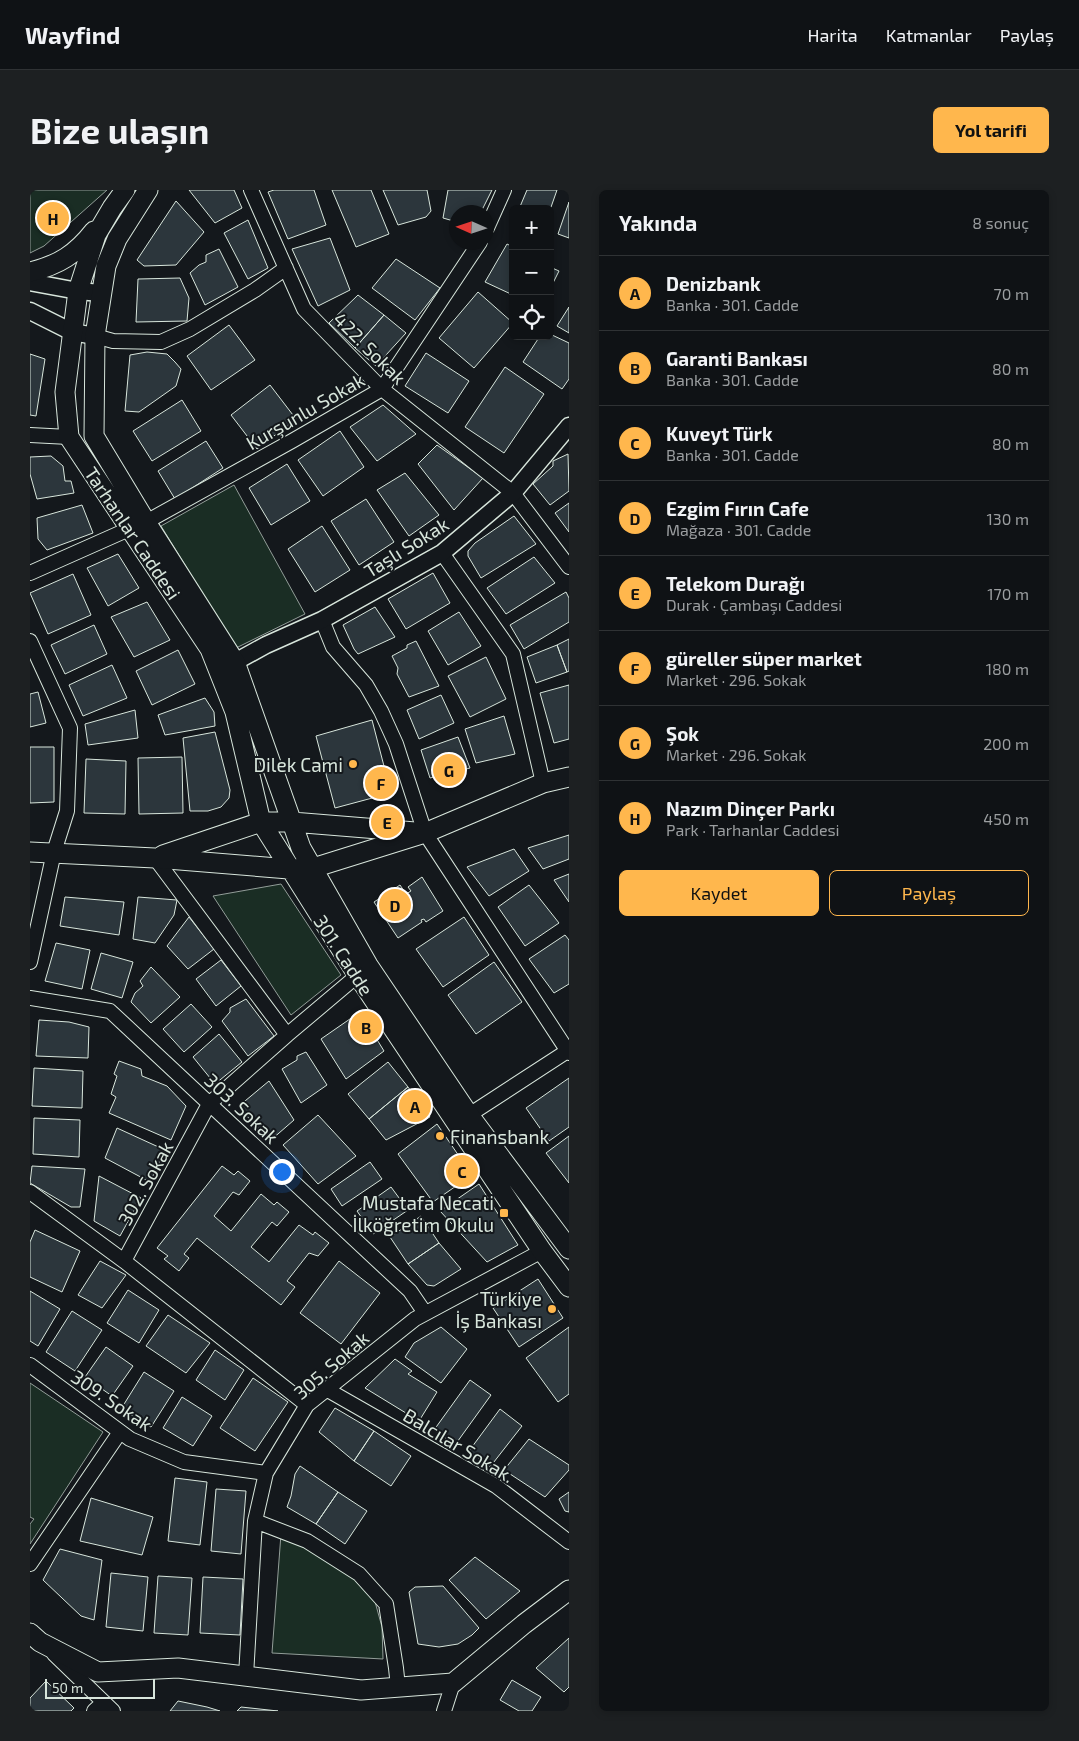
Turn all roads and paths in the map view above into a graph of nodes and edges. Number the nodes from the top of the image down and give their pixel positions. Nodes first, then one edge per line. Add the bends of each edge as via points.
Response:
1 (148, 190) edge
2 (251, 190) edge
3 (504, 190) edge
4 (123, 191) edge
5 (112, 208) junction
6 (494, 211) edge
7 (475, 250) edge
8 (286, 268) junction
9 (30, 272) edge
10 (30, 282) edge
11 (78, 291) junction
12 (101, 293) junction
13 (30, 311) edge
14 (72, 332) junction
15 (95, 336) junction
16 (382, 389) junction
17 (569, 426) edge
18 (30, 435) edge
19 (69, 437) junction
20 (513, 492) junction
21 (137, 526) junction
22 (442, 553) junction
23 (567, 561) edge
24 (30, 573) edge
25 (322, 620) junction
26 (30, 641) edge
27 (235, 662) junction
28 (569, 777) edge
29 (543, 783) junction
30 (261, 822) junction
31 (292, 822) junction
32 (425, 833) junction
33 (30, 852) edge
34 (54, 852) junction
35 (155, 858) junction
36 (312, 868) junction
37 (289, 869) junction
38 (30, 962) edge
39 (363, 971) junction
40 (30, 998) edge
41 (287, 1035) junction
42 (568, 1051) edge
43 (209, 1104) junction
44 (468, 1115) junction
45 (30, 1192) edge
46 (567, 1242) edge
47 (542, 1250) junction
48 (124, 1261) junction
49 (569, 1287) edge
50 (425, 1313) junction
51 (30, 1365) edge
52 (326, 1389) junction
53 (307, 1405) junction
54 (120, 1432) junction
55 (266, 1473) junction
56 (255, 1521) junction
57 (569, 1542) edge
58 (30, 1564) edge
59 (569, 1590) edge
60 (35, 1637) edge
61 (246, 1676) junction
62 (453, 1683) junction
63 (398, 1687) junction
64 (104, 1708) edge
65 (444, 1711) edge

1 - 12 main road, Tarhanlar Caddesi via 117,240 106,266
2 - 8 street, 422. Sokak
3 - 6 street
4 - 5 main road, Tarhanlar Caddesi
5 - 9 main road via 70,256
5 - 11 main road, Tarhanlar Caddesi via 96,235
7 - 16 street, Kurşunlu Sokak
8 - 15 street via 190,329 161,342 113,341
8 - 16 street, 422. Sokak via 304,309
10 - 11 street
11 - 12 street
11 - 14 main road, Tarhanlar Caddesi
12 - 15 main road, Tarhanlar Caddesi
13 - 14 street
14 - 15 street
14 - 19 main road, Tarhanlar Caddesi via 66,392
15 - 21 main road, Tarhanlar Caddesi via 94,436
16 - 20 street, 422. Sokak
16 - 21 street, Kurşunlu Sokak
17 - 20 street, Taşlı Sokak
18 - 19 street
19 - 21 main road, Tarhanlar Caddesi
20 - 22 street, Taşlı Sokak
20 - 23 street, 422. Sokak
21 - 24 street, Kurşunlu Sokak
21 - 27 main road, Tarhanlar Caddesi
21 - 30 main road, Tarhanlar Caddesi via 210,649 236,712
22 - 25 street, Taşlı Sokak
22 - 29 street via 513,654
25 - 27 street, Taşlı Sokak
25 - 32 street via 333,647 366,685 381,711 396,744
26 - 34 street via 70,728 67,811
27 - 31 main road, Tarhanlar Caddesi
28 - 29 main road
29 - 32 main road
30 - 31 main road
30 - 35 main road
30 - 37 main road, Tarhanlar Caddesi
31 - 32 main road
31 - 36 main road, Tarhanlar Caddesi
32 - 36 main road
32 - 42 street
33 - 34 main road
34 - 35 main road
34 - 38 street
35 - 37 main road
35 - 41 street
36 - 37 main road
36 - 39 main road, 301. Cadde
37 - 39 main road, 301. Cadde
39 - 41 street, 302. Sokak
39 - 44 main road, 301. Cadde
39 - 47 main road, 301. Cadde
40 - 43 street, 303. Sokak via 110,1011
41 - 43 street, 302. Sokak
42 - 44 street
43 - 48 street, 302. Sokak
43 - 50 street, 303. Sokak via 410,1291
44 - 46 main road, 301. Cadde
45 - 48 street
47 - 49 main road, 301. Cadde
47 - 50 street, 305. Sokak
48 - 53 street
50 - 52 street, 305. Sokak
51 - 54 street, 309. Sokak
52 - 53 street, 305. Sokak
52 - 57 street, Balcılar Sokak. via 496,1486
53 - 55 street, 305. Sokak
54 - 55 street, 309. Sokak via 184,1462
54 - 58 street
55 - 56 street, 305. Sokak
56 - 61 street, 305. Sokak
56 - 63 street via 307,1541 358,1574 386,1604
59 - 62 main road
60 - 61 main road via 98,1672 178,1668
60 - 64 street
61 - 63 main road via 361,1690
62 - 63 main road
62 - 65 street

